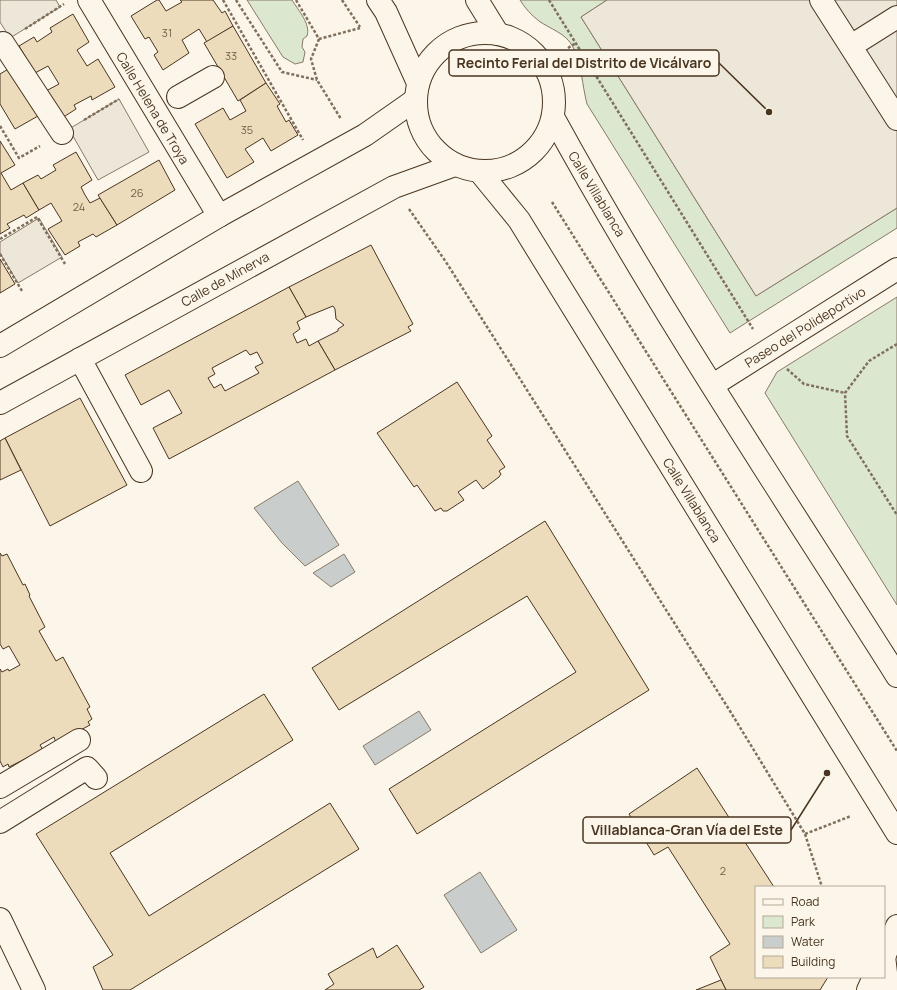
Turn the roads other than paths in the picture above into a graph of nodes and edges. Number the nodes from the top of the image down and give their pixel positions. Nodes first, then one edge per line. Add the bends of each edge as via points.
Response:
1 (89, 0) edge
2 (378, 0) edge
3 (477, 0) edge
4 (821, 0) edge
5 (897, 17) edge
6 (498, 34) junction
7 (3, 43) road end
8 (851, 46) junction
9 (213, 77) dead end
10 (417, 91) junction
11 (178, 97) dead end
12 (553, 117) junction
13 (897, 119) edge
14 (62, 133) dead end
15 (455, 165) junction
16 (480, 171) junction
17 (218, 216) junction
18 (897, 269) edge
19 (0, 346) edge
20 (80, 359) junction
21 (713, 385) junction
22 (0, 404) edge
23 (141, 471) dead end
24 (897, 676) edge
25 (80, 740) dead end
26 (96, 778) dead end
27 (0, 788) edge
28 (0, 822) edge
29 (897, 833) edge
30 (0, 919) edge
31 (897, 926) edge
32 (885, 954) edge
33 (885, 964) edge
34 (874, 978) edge
35 (34, 990) edge
36 (868, 990) edge
37 (888, 990) edge

1 - 17 main road, Calle Helena de Troya
2 - 10 main road via 386,12
3 - 6 main road
4 - 8 main road
5 - 8 main road
6 - 10 main road via 473,34 449,43 430,60
6 - 12 main road via 524,45 543,64 553,90
7 - 14 main road
8 - 13 main road
9 - 11 main road
10 - 15 main road via 420,126 434,150
10 - 17 main road via 354,141
12 - 16 main road via 543,140 526,158 504,169
12 - 21 main road, Calle Villablanca via 588,181
15 - 16 main road
15 - 20 main road, Calle de Minerva via 394,187
16 - 29 main road, Calle Villablanca via 519,220
17 - 19 main road
18 - 21 main road, Paseo del Polideportivo
20 - 22 main road, Calle de Minerva
20 - 23 main road
21 - 24 main road, Calle Villablanca
25 - 27 main road
26 - 28 main road via 88,768
30 - 35 main road
31 - 32 main road
33 - 37 main road
34 - 36 main road

